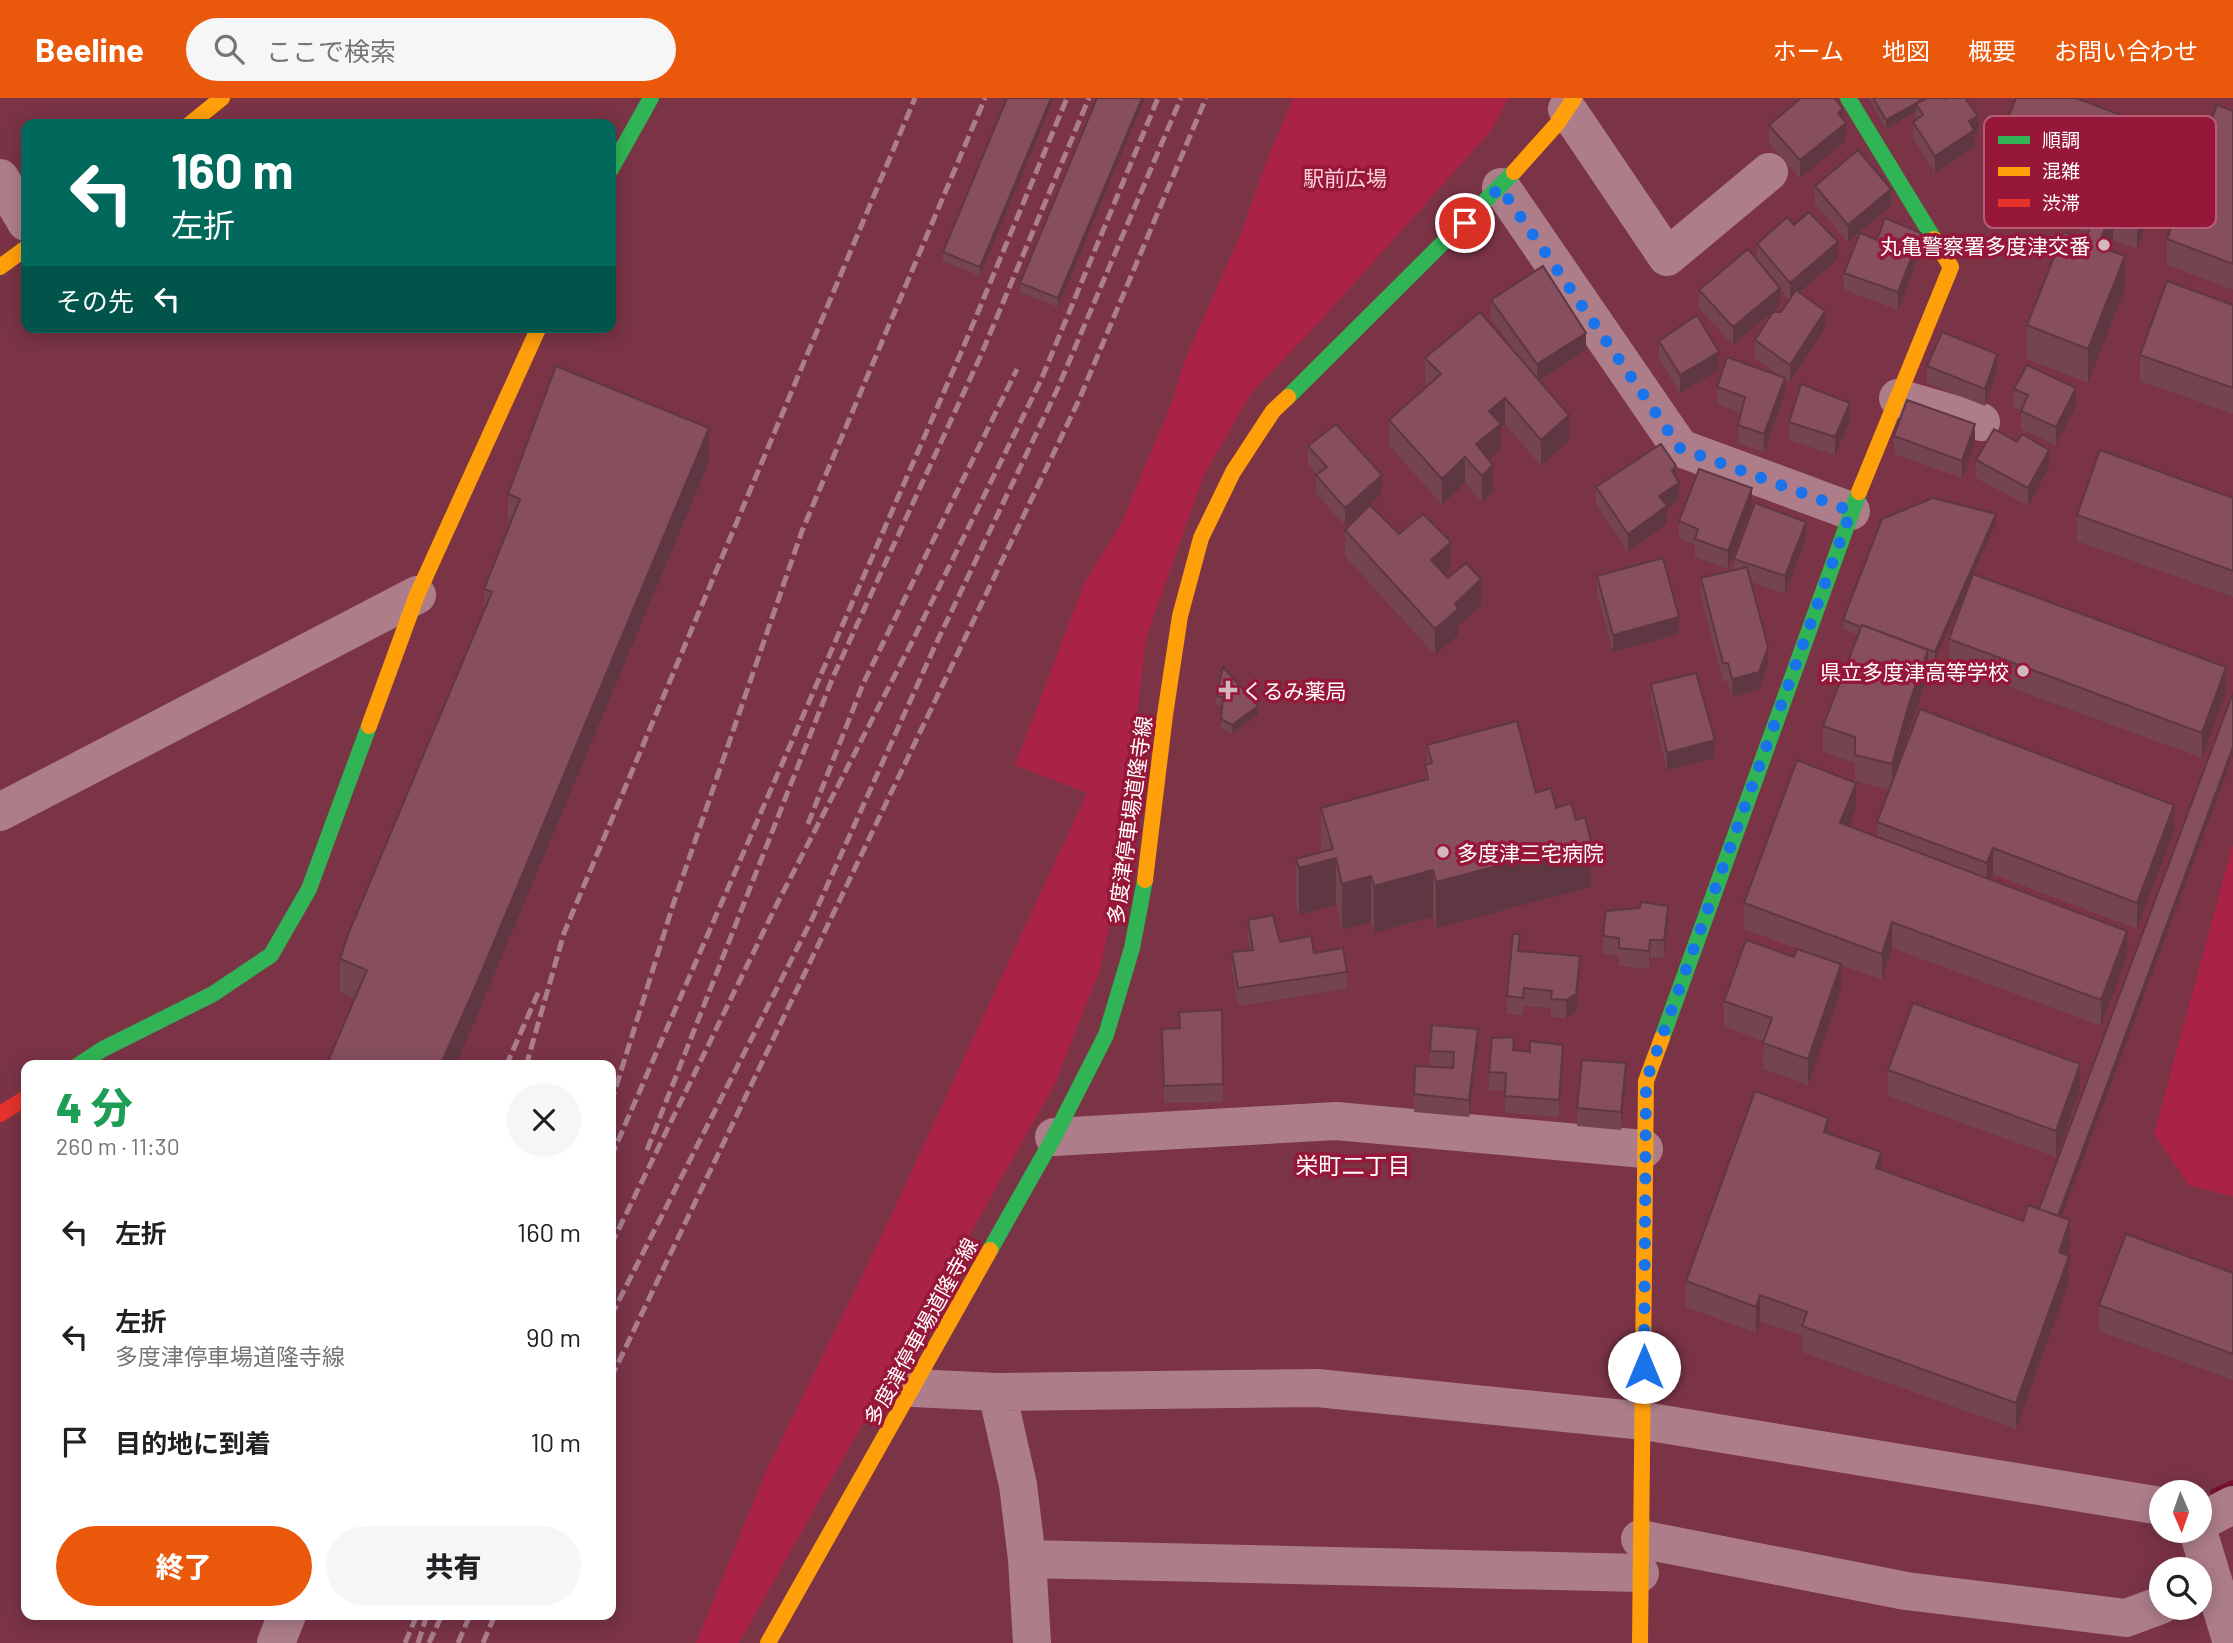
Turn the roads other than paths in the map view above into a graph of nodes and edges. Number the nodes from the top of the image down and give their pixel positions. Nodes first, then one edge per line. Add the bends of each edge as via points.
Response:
1 (222, 98) edge
2 (651, 98) edge
3 (1848, 98) edge
4 (1570, 104) edge
5 (196, 119) edge
6 (616, 160) edge
7 (1769, 172) dead end
8 (0, 178) edge
9 (1500, 187) junction
10 (21, 214) edge
11 (21, 252) edge
12 (0, 267) edge
13 (536, 333) edge
14 (1898, 398) junction
15 (1981, 422) dead end
16 (1851, 511) junction
17 (417, 595) junction
18 (0, 813) edge
19 (98, 1060) edge
20 (21, 1101) edge
21 (0, 1114) edge
22 (1054, 1137) junction
23 (1644, 1149) junction
24 (913, 1388) junction
25 (997, 1392) junction
26 (1644, 1421) junction
27 (2149, 1504) edge
28 (2233, 1505) edge
29 (2212, 1516) edge
30 (1640, 1556) junction
31 (1027, 1559) junction
32 (2212, 1599) edge
33 (2149, 1609) edge
34 (285, 1620) edge
35 (769, 1642) edge
36 (276, 1643) edge
37 (1032, 1643) edge
38 (1640, 1643) edge
39 (2232, 1643) edge

1 - 5 street
2 - 6 street
3 - 14 street via 1951,267
4 - 7 street via 1667,257
4 - 9 street, 多度津停車場道隆寺線
8 - 10 street
9 - 16 street via 1680,448
9 - 22 street, 多度津停車場道隆寺線 via 1273,411 1233,472 1201,538 1180,616 1149,858 1132,948 1106,1035
11 - 12 street
13 - 17 street
14 - 15 street
14 - 16 street
16 - 23 street via 1646,1081
17 - 18 street
17 - 19 street via 309,889 271,955
20 - 21 street
22 - 23 street via 1336,1121
22 - 24 street, 多度津停車場道隆寺線
23 - 26 street
24 - 25 street
24 - 35 street, 多度津停車場道隆寺線
25 - 26 street via 1317,1388
25 - 31 street via 1018,1485
26 - 27 street
26 - 30 street
28 - 29 street
30 - 31 street
30 - 33 street via 2126,1618
30 - 38 street
31 - 37 street
32 - 39 street
34 - 36 street

